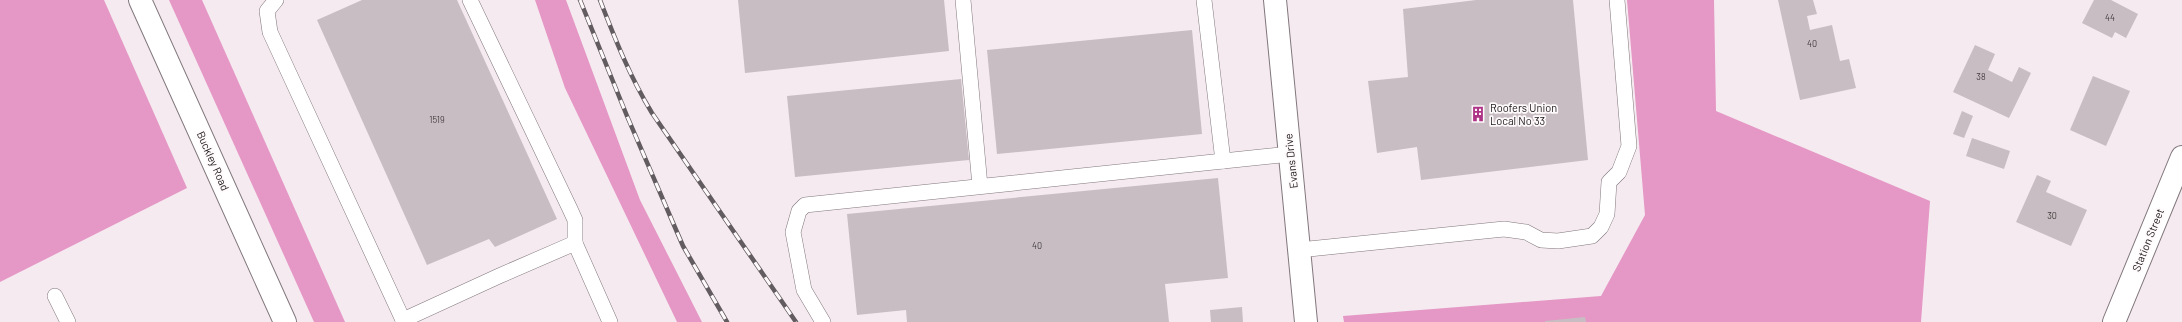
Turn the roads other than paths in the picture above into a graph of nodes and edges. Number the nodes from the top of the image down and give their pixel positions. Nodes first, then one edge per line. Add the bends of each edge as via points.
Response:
1 (140, 0) edge
2 (276, 0) edge
3 (470, 0) edge
4 (963, 0) edge
5 (1204, 0) edge
6 (1275, 0) edge
7 (1616, 0) edge
8 (1290, 154) junction
9 (2182, 157) edge
10 (1223, 161) junction
11 (980, 186) junction
12 (575, 243) junction
13 (1299, 250) junction
14 (55, 296) dead end
15 (404, 321) edge
16 (68, 322) edge
17 (286, 322) edge
18 (610, 322) edge
19 (823, 322) edge
20 (1306, 322) edge
21 (2114, 322) edge

1 - 17 street, Buckley Road
2 - 15 lane via 267,11 267,22 273,39
3 - 12 lane via 575,220
4 - 11 lane
5 - 10 lane
6 - 8 street, Evans Drive
7 - 13 lane via 1629,146 1619,172 1609,182 1607,214 1601,227 1592,236 1558,241 1541,240 1526,232 1504,229
8 - 10 lane
8 - 13 street, Evans Drive
9 - 21 street, Station Street
10 - 11 lane
11 - 19 lane via 805,205 799,211 794,232 804,290
12 - 15 lane
12 - 18 lane
13 - 20 street, Evans Drive
14 - 16 lane

